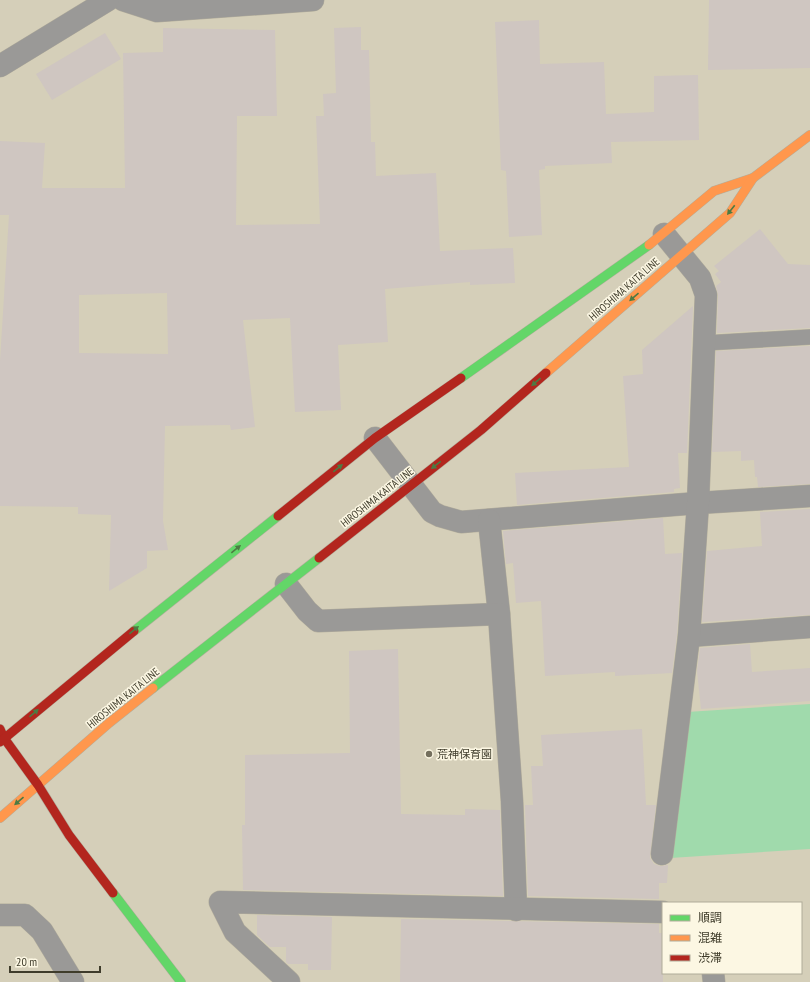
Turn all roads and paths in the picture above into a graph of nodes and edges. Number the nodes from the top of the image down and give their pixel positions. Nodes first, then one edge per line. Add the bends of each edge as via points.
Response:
1 (108, 0) edge
2 (123, 0) edge
3 (313, 0) edge
4 (0, 66) edge
5 (810, 135) edge
6 (752, 178) junction
7 (664, 234) junction
8 (681, 255) junction
9 (810, 337) edge
10 (705, 343) junction
11 (375, 438) junction
12 (411, 485) junction
13 (810, 496) edge
14 (698, 503) junction
15 (489, 520) junction
16 (286, 584) junction
17 (499, 614) junction
18 (810, 627) edge
19 (689, 636) junction
20 (0, 729) edge
21 (1, 738) edge
22 (38, 785) junction
23 (0, 818) edge
24 (662, 854) dead end
25 (516, 910) junction
26 (662, 912) edge
27 (0, 915) edge
28 (73, 982) edge
29 (181, 982) edge
30 (289, 982) edge

1 - 4 street
2 - 3 street via 157,11
5 - 6 main road, HIROSHIMA KAITA LINE
6 - 7 main road, HIROSHIMA KAITA LINE via 714,191
6 -> 8 main road, HIROSHIMA KAITA LINE via 730,213
7 - 8 street
7 - 11 main road, HIROSHIMA KAITA LINE
8 - 10 street via 700,278 706,295
8 -> 12 main road, HIROSHIMA KAITA LINE via 481,430
9 - 10 lane
10 - 14 street
11 - 12 street
21 -> 11 main road, HIROSHIMA KAITA LINE
12 - 15 street via 432,512 440,516 462,522
12 - 16 main road, HIROSHIMA KAITA LINE
13 - 14 street
14 - 15 street
14 - 19 street
15 - 17 street
16 - 17 street via 318,621
16 - 22 main road, HIROSHIMA KAITA LINE via 109,723
17 - 25 street via 512,801
18 - 19 street
19 - 24 street
20 - 21 main road
21 - 22 main road
22 -> 23 main road, HIROSHIMA KAITA LINE
22 - 29 main road via 69,834
25 - 26 street
25 - 30 street via 220,902 235,932
27 - 28 street via 25,916 42,931

